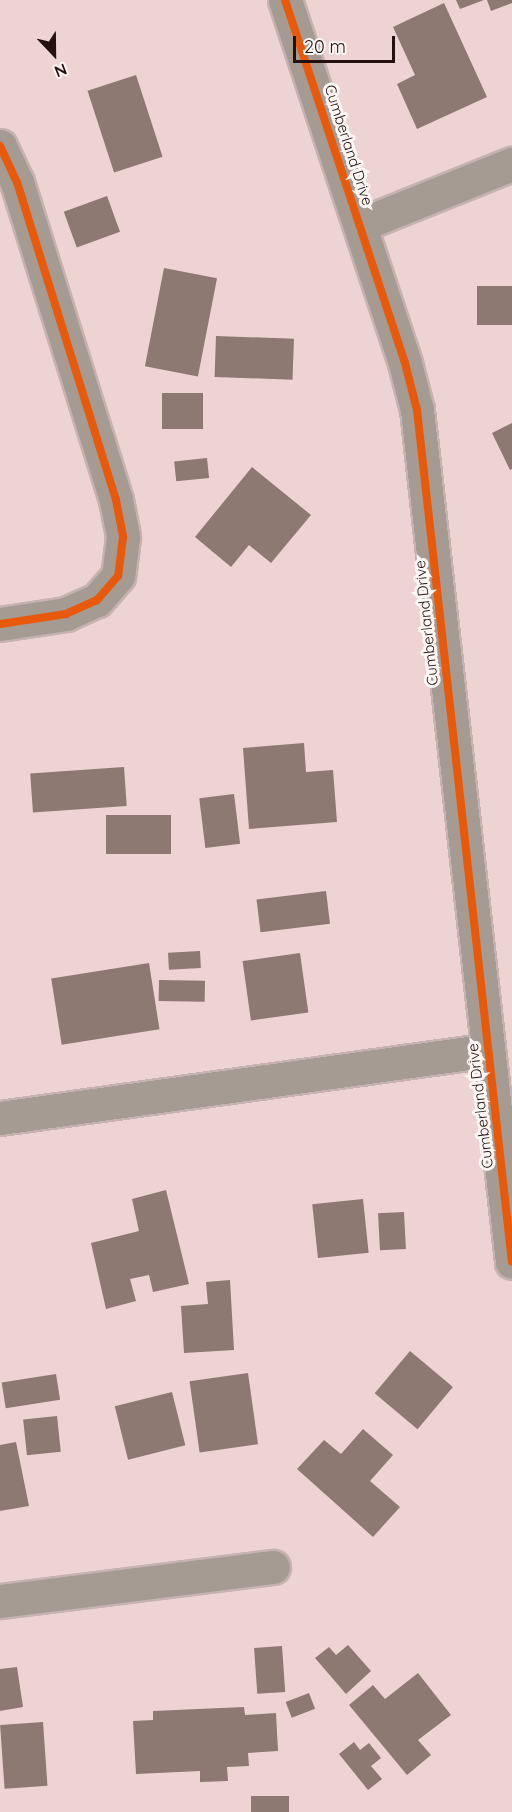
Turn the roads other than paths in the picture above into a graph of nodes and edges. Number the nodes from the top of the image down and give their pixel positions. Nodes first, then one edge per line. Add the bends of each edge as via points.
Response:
1 (285, 0) edge
2 (0, 146) edge
3 (512, 164) edge
4 (360, 225) junction
5 (0, 624) edge
6 (487, 1050) junction
7 (0, 1118) edge
8 (512, 1262) edge
9 (273, 1567) dead end
10 (0, 1601) edge

1 - 4 street, Cumberland Drive
2 - 5 street via 17,182 116,500 123,537 118,576 97,600 66,614
3 - 4 street
4 - 6 street, Cumberland Drive via 417,410
6 - 7 street
6 - 8 street, Cumberland Drive
9 - 10 street

